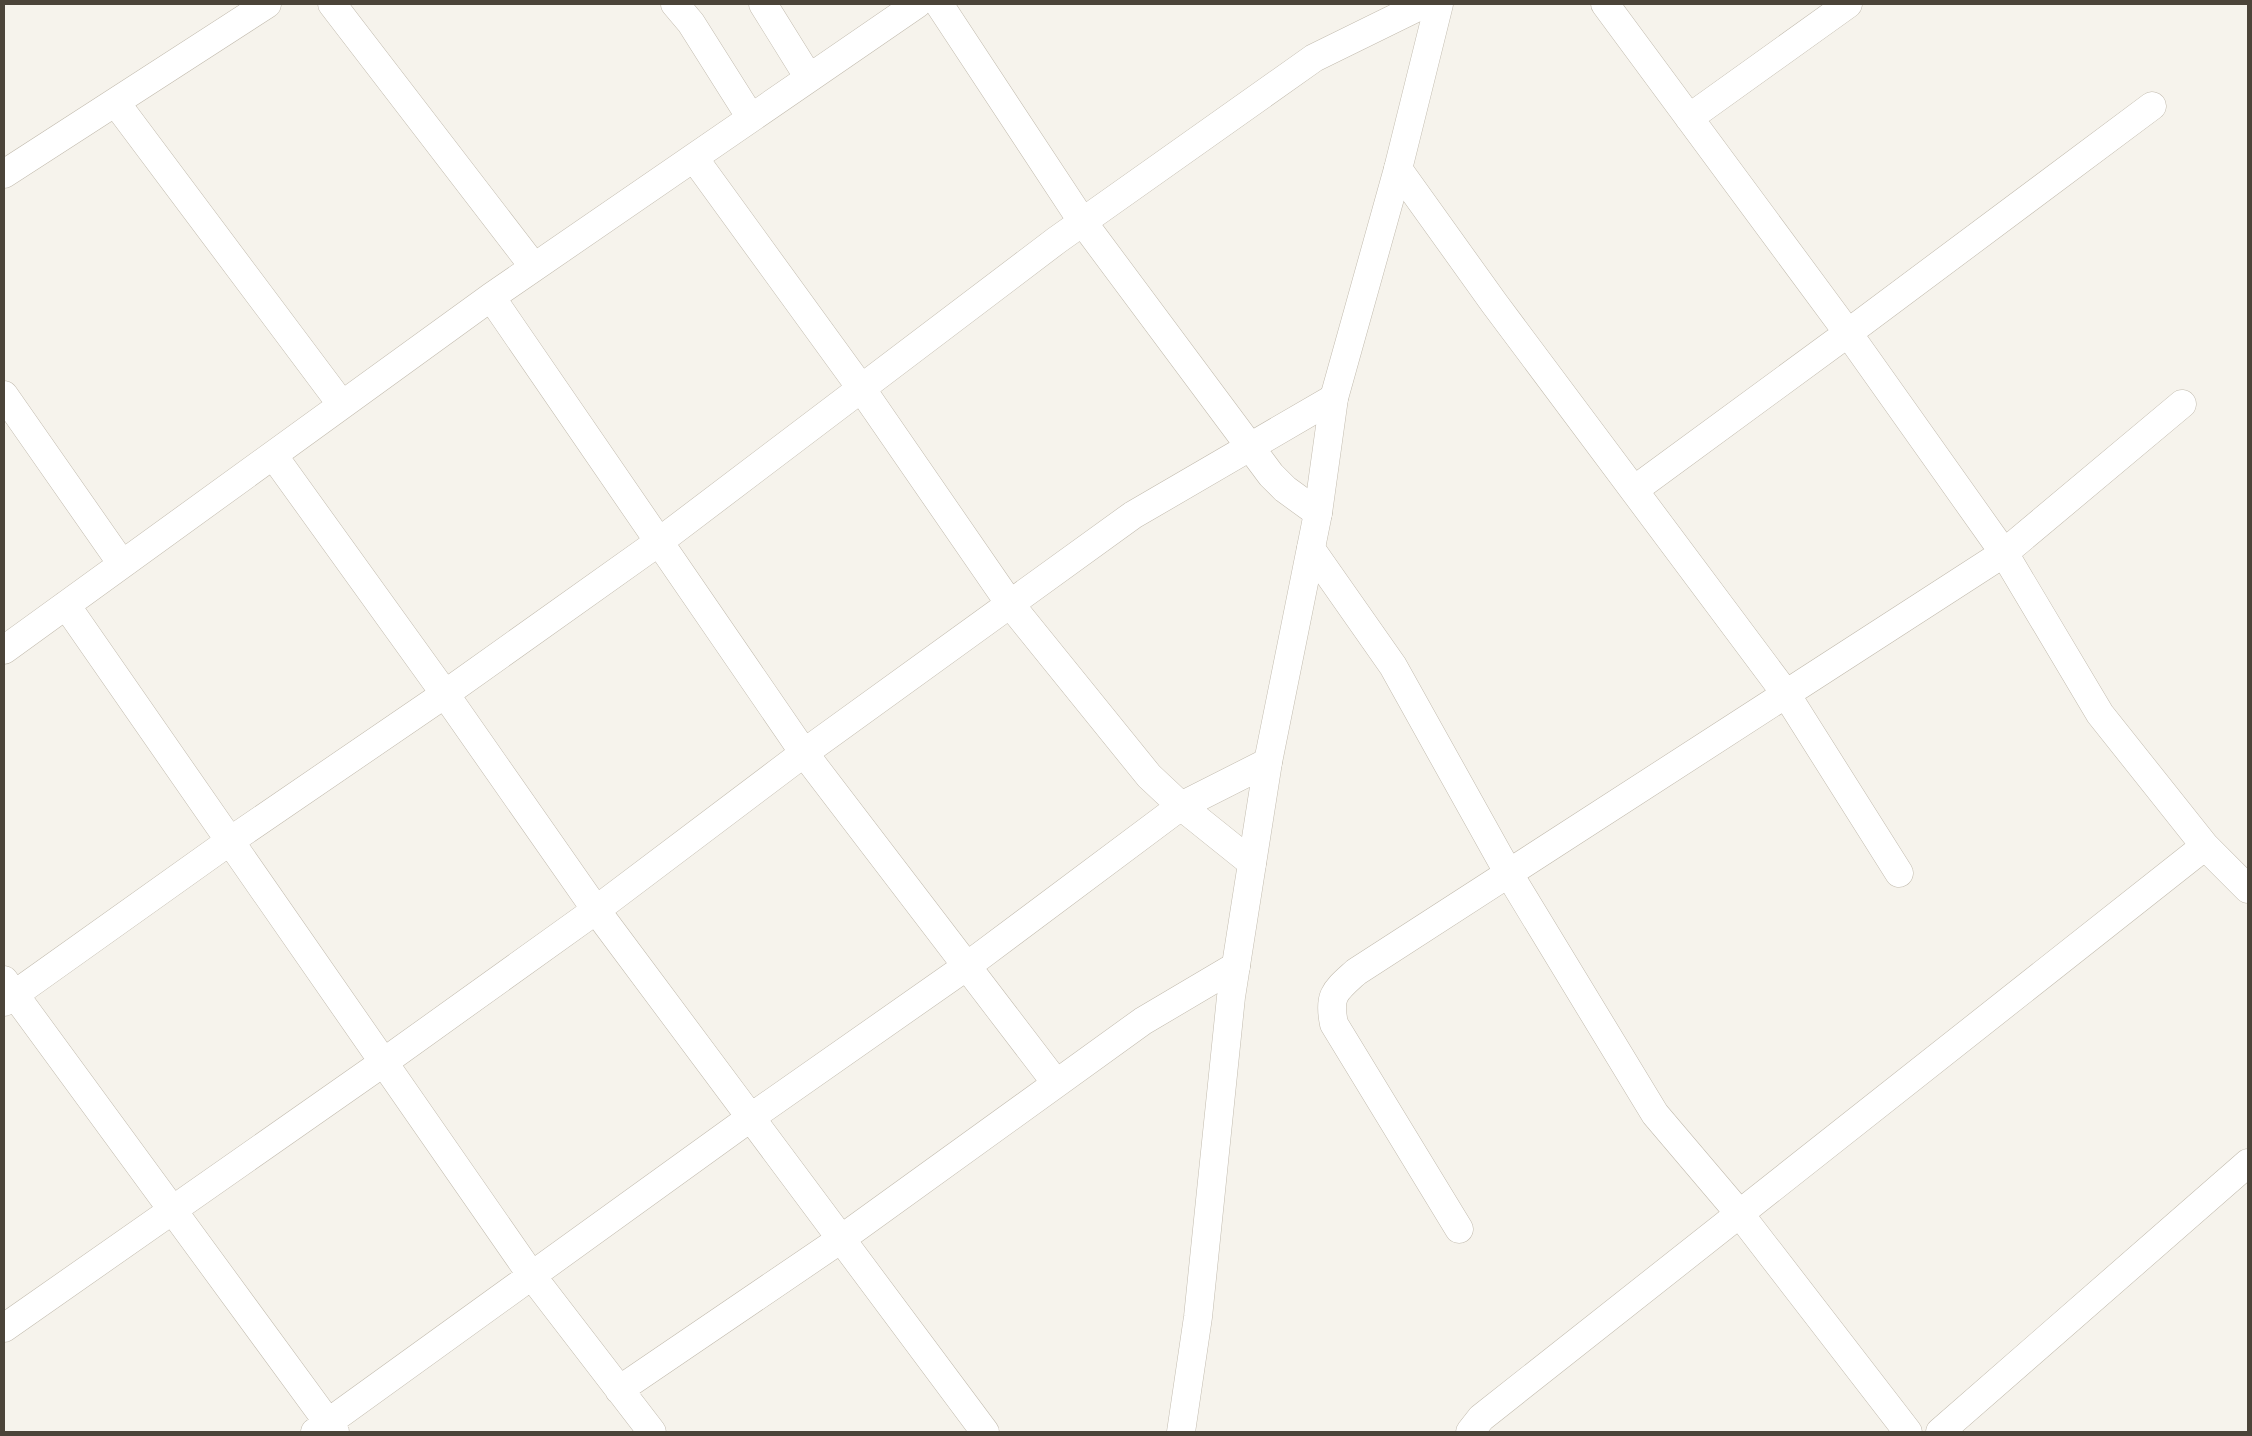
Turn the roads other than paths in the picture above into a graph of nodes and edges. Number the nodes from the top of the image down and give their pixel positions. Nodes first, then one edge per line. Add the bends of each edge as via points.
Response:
1 (267, 4) edge
2 (332, 4) edge
3 (675, 4) edge
4 (763, 4) edge
5 (917, 4) edge
6 (939, 4) edge
7 (1424, 4) edge
8 (1438, 4) edge
9 (1605, 4) edge
10 (1848, 4) edge
11 (809, 78) junction
12 (116, 103) junction
13 (2152, 106) dead end
14 (751, 118) junction
15 (1689, 118) junction
16 (694, 158) junction
17 (1398, 169) junction
18 (4, 174) edge
19 (1082, 221) junction
20 (534, 267) junction
21 (491, 297) junction
22 (1848, 333) junction
23 (861, 388) junction
24 (4, 395) edge
25 (1334, 398) junction
26 (2182, 404) dead end
27 (342, 405) junction
28 (1250, 447) junction
29 (273, 455) junction
30 (1634, 490) junction
31 (1318, 513) junction
32 (660, 541) junction
33 (1311, 549) junction
34 (2004, 553) junction
35 (122, 564) junction
36 (1010, 604) junction
37 (66, 605) junction
38 (4, 650) edge
39 (444, 694) junction
40 (1786, 694) junction
41 (804, 753) junction
42 (1268, 762) junction
43 (1181, 806) junction
44 (230, 841) junction
45 (2205, 846) junction
46 (1252, 862) junction
47 (1508, 874) junction
48 (1899, 874) dead end
49 (2248, 889) edge
50 (596, 910) junction
51 (966, 966) junction
52 (1236, 966) junction
53 (7, 993) edge
54 (384, 1062) junction
55 (1056, 1083) junction
56 (750, 1118) junction
57 (2248, 1163) edge
58 (172, 1209) junction
59 (1738, 1213) junction
60 (1459, 1229) dead end
61 (841, 1239) junction
62 (532, 1276) junction
63 (4, 1328) edge
64 (619, 1390) junction
65 (326, 1429) edge
66 (652, 1432) edge
67 (985, 1432) edge
68 (1180, 1432) edge
69 (1470, 1432) edge
70 (1908, 1432) edge
71 (1940, 1432) edge

1 - 12 street
2 - 20 street
3 - 14 street via 691,23
4 - 11 street
5 - 11 street
6 - 19 street
7 - 19 street via 1314,58
8 - 17 street
9 - 15 street
10 - 15 street
11 - 14 street
12 - 18 street
12 - 27 street
13 - 22 street
14 - 16 street
15 - 22 street
16 - 20 street
16 - 23 street
17 - 25 street
17 - 30 street
19 - 23 street
19 - 28 street
20 - 21 street
21 - 27 street
21 - 32 street
22 - 30 street
22 - 34 street
23 - 32 street
23 - 36 street
24 - 35 street
25 - 28 street
25 - 31 street
26 - 34 street
27 - 29 street
28 - 31 street via 1284,488
28 - 36 street via 1133,515
29 - 35 street
29 - 39 street
30 - 40 street
31 - 33 street
32 - 39 street
32 - 41 street
33 - 42 street
33 - 47 street via 1393,666
34 - 40 street
34 - 45 street via 2100,714
35 - 37 street
36 - 41 street
36 - 43 street via 1149,776
37 - 38 street
37 - 44 street
39 - 44 street
39 - 50 street
40 - 47 street
40 - 48 street
41 - 50 street
41 - 51 street
42 - 43 street
42 - 46 street
43 - 46 street
43 - 51 street
44 - 53 street
44 - 54 street
45 - 49 street
45 - 59 street
46 - 52 street
47 - 59 street via 1655,1114
47 - 60 street via 1356,972 1337,989 1330,1005 1334,1024
50 - 54 street
50 - 56 street
51 - 55 street
51 - 56 street
52 - 55 street via 1142,1021
52 - 68 street via 1198,1316
53 - 58 street
54 - 58 street
54 - 62 street
55 - 61 street
56 - 61 street
56 - 62 street
57 - 71 street
58 - 63 street
58 - 65 street
59 - 69 street via 1481,1418
59 - 70 street
61 - 64 street
61 - 67 street
62 - 64 street
62 - 65 street
64 - 66 street

